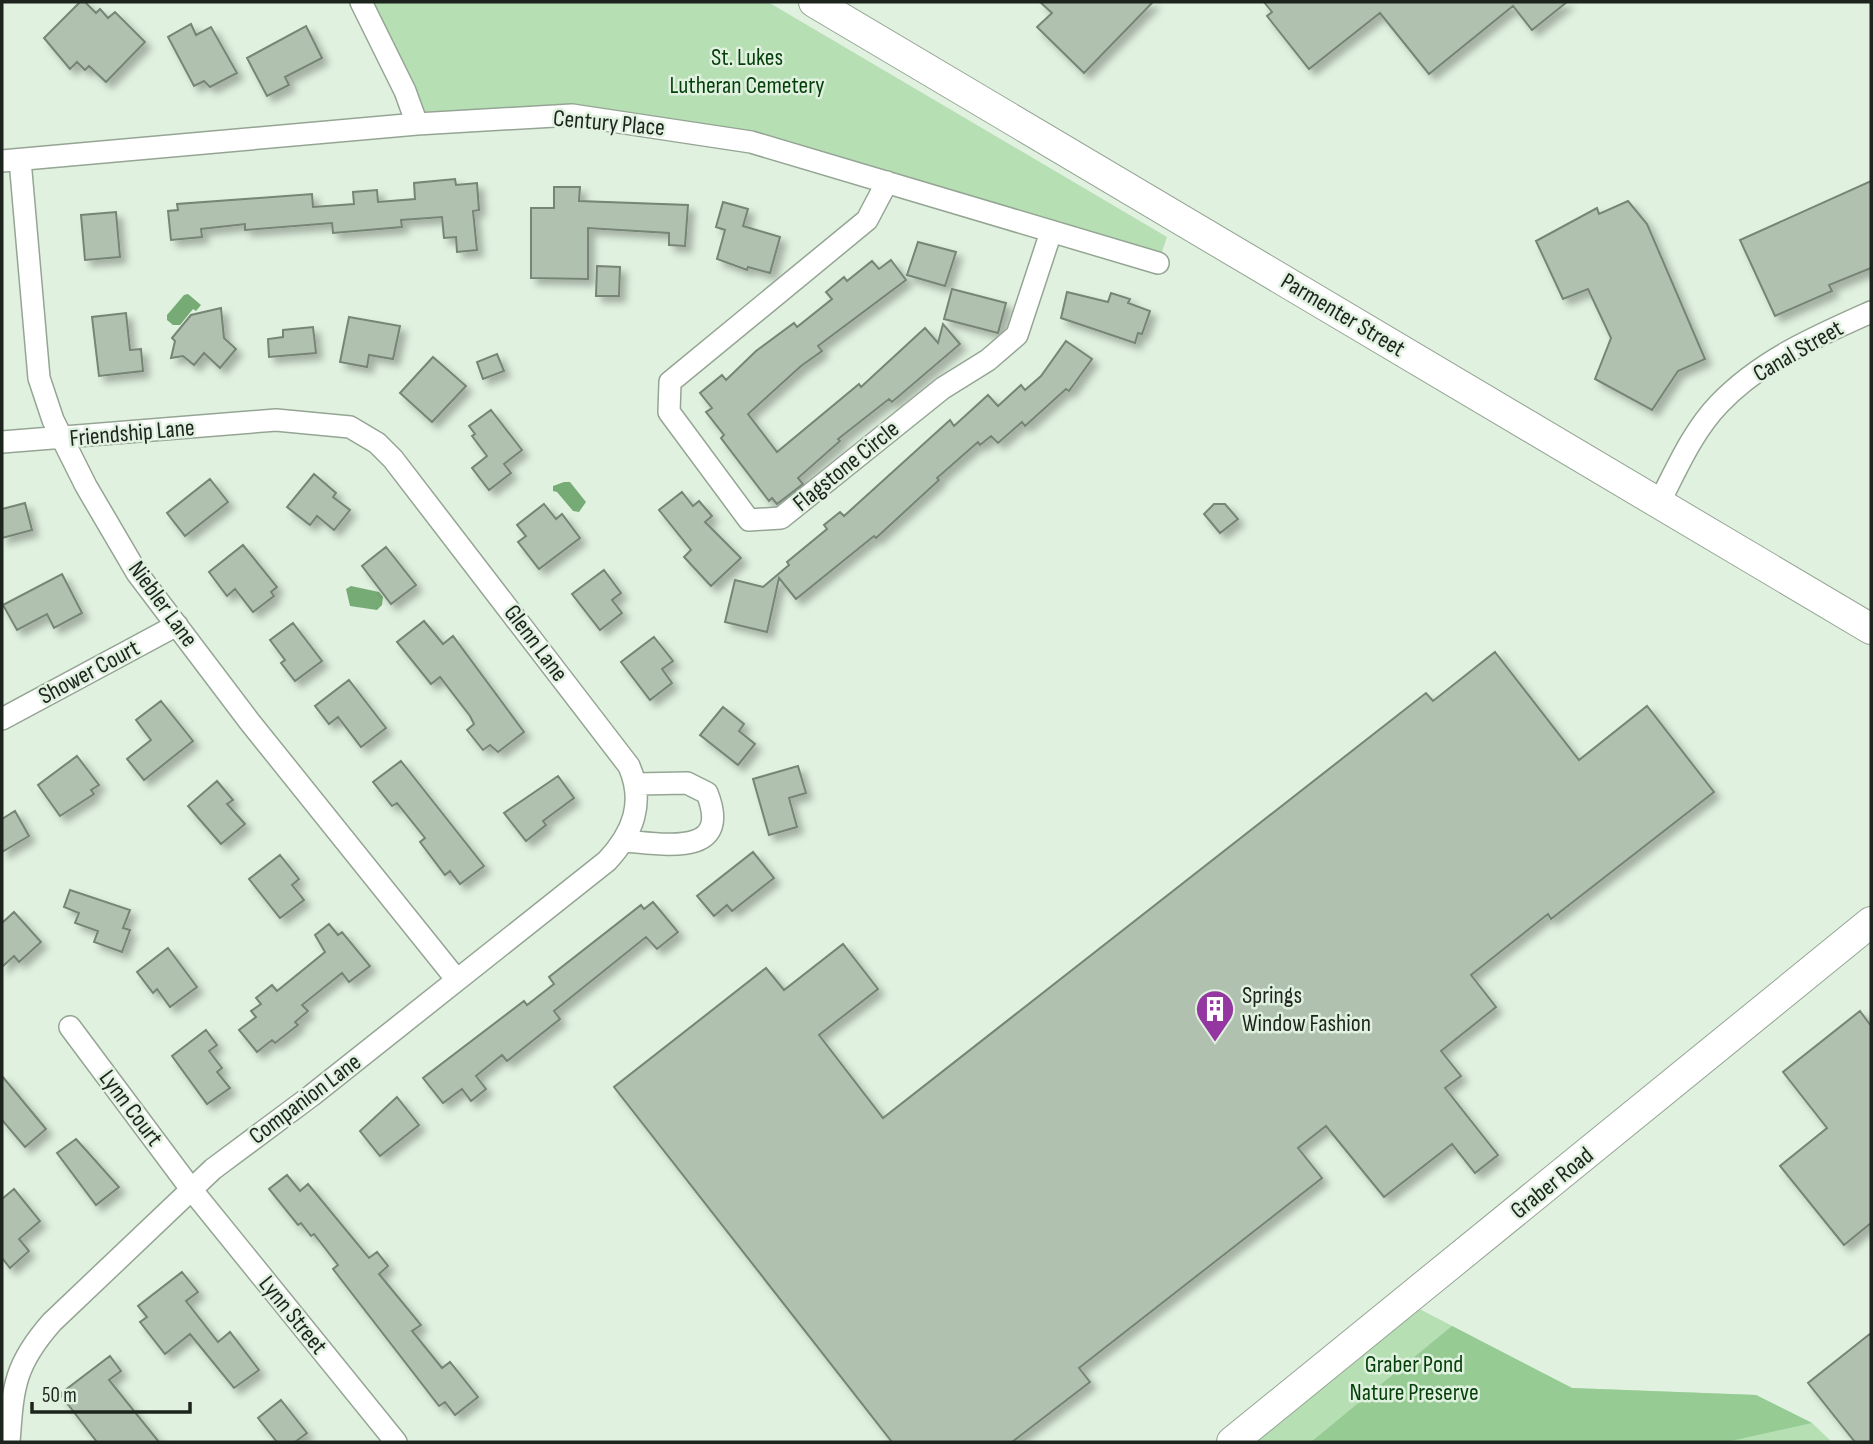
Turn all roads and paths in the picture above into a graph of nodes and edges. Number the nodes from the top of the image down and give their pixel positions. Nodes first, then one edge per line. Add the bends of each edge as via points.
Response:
1 (361, 2) edge
2 (814, 2) edge
3 (417, 124) junction
4 (11, 161) edge
5 (887, 182) junction
6 (1051, 232) junction
7 (1158, 263) dead end
8 (1871, 312) edge
9 (263, 422) joint
10 (63, 439) junction
11 (2, 442) edge
12 (1660, 501) junction
13 (177, 625) junction
14 (1871, 629) edge
15 (2, 719) edge
16 (637, 784) junction
17 (625, 841) junction
18 (1871, 922) edge
19 (457, 980) junction
20 (70, 1027) dead end
21 (191, 1189) junction
22 (9, 1442) edge
23 (396, 1442) edge
24 (1232, 1442) edge

1 - 3 street
2 - 12 street, Parmenter Street
3 - 4 street, Century Place
3 - 5 street, Century Place via 584,117 751,142
4 - 10 street, Niebler Lane via 35,358 53,421
5 - 6 street, Century Place
5 - 6 street, Flagstone Circle via 867,220 670,382 669,412 749,520 781,518 1017,335
6 - 7 street, Century Place
8 - 12 street, Canal Street via 1762,367 1718,405 1688,446
9 - 10 street, Friendship Lane
9 - 16 street, Glenn Lane via 350,427 385,451 534,639 629,766
10 - 11 street, Friendship Lane
10 - 13 street, Niebler Lane via 137,573
12 - 14 street, Parmenter Street
13 - 15 street, Shower Court
13 - 19 street, Niebler Lane via 382,891
16 - 17 street, Companion Lane
16 - 17 street via 687,783 707,793 713,824 698,841 681,846
17 - 19 street, Companion Lane via 607,861
18 - 24 street, Graber Road
19 - 21 street, Companion Lane
20 - 21 street, Lynn Court
21 - 22 street, Companion Lane via 29,1347 13,1395
21 - 23 street, Lynn Street

